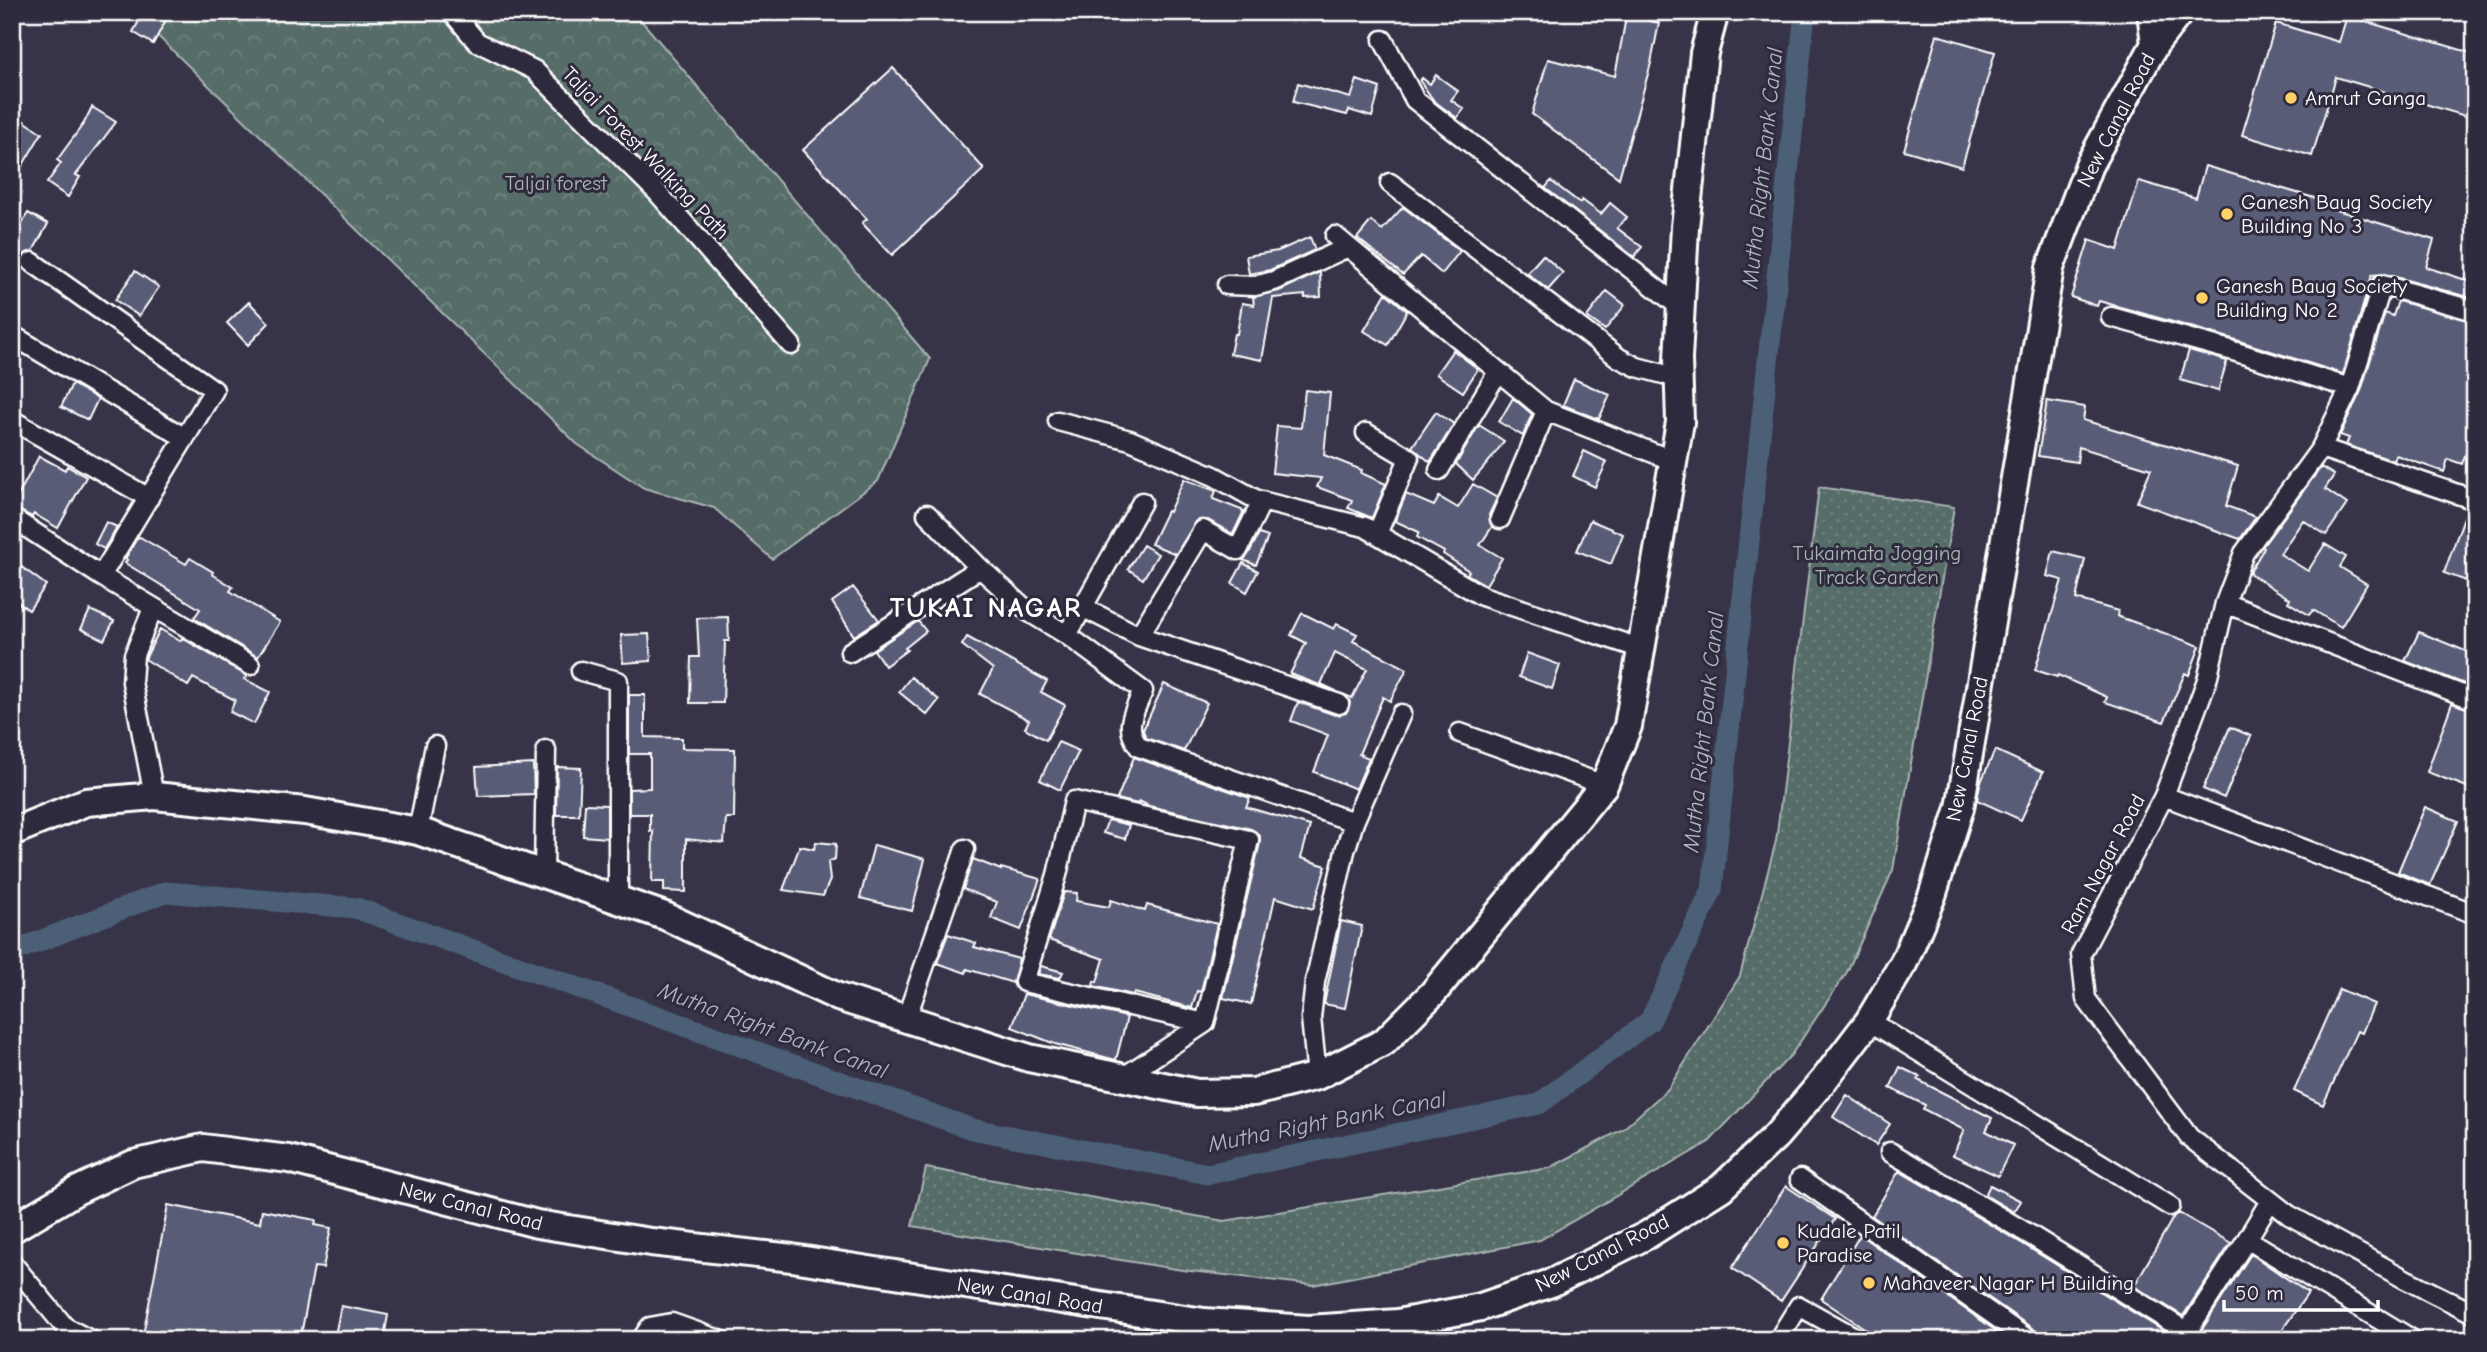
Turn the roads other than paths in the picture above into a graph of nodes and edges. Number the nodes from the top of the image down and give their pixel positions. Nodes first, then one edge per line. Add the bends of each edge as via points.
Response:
1 (452, 12) edge
2 (1696, 12) edge
3 (1715, 12) edge
4 (2151, 12) edge
5 (2180, 12) edge
6 (1383, 40) dead end
7 (2155, 44) junction
8 (1704, 53) junction
9 (1390, 183) dead end
10 (32, 262) dead end
11 (1227, 285) dead end
12 (1681, 308) junction
13 (2475, 311) edge
14 (2111, 317) dead end
15 (12, 335) edge
16 (792, 345) dead end
17 (1498, 372) junction
18 (1678, 378) junction
19 (2350, 388) junction
20 (1546, 411) junction
21 (12, 420) edge
22 (1058, 421) dead end
23 (1366, 433) dead end
24 (185, 438) junction
25 (2320, 448) junction
26 (1674, 461) junction
27 (1439, 470) dead end
28 (149, 498) junction
29 (2475, 500) edge
30 (1262, 501) junction
31 (1142, 502) dead end
32 (927, 514) dead end
33 (12, 518) edge
34 (1500, 519) dead end
35 (1377, 534) junction
36 (980, 568) junction
37 (101, 576) junction
38 (2225, 603) junction
39 (1082, 607) junction
40 (153, 608) junction
41 (1067, 635) junction
42 (1139, 636) junction
43 (1642, 649) junction
44 (849, 652) dead end
45 (250, 665) dead end
46 (581, 671) dead end
47 (2475, 700) edge
48 (1339, 704) dead end
49 (1401, 714) dead end
50 (1460, 733) dead end
51 (435, 746) dead end
52 (546, 750) dead end
53 (1604, 785) junction
54 (154, 796) junction
55 (2164, 796) junction
56 (1354, 822) junction
57 (418, 831) junction
58 (12, 832) edge
59 (965, 849) dead end
60 (544, 874) junction
61 (618, 900) junction
62 (2475, 914) edge
63 (906, 1019) junction
64 (1869, 1021) junction
65 (1205, 1023) junction
66 (1317, 1076) junction
67 (1122, 1078) junction
68 (1890, 1152) dead end
69 (1800, 1179) dead end
70 (2270, 1200) junction
71 (2171, 1206) dead end
72 (12, 1229) edge
73 (2247, 1239) junction
74 (12, 1263) edge
75 (2475, 1314) edge
76 (2192, 1336) edge
77 (90, 1340) edge
78 (641, 1340) edge
79 (720, 1340) edge
80 (1778, 1340) edge
81 (1860, 1340) edge
82 (2029, 1340) edge
83 (2413, 1340) edge

1 - 16 street, Taljai Forest Walking Path via 477,42 534,70 657,192
2 - 8 street
3 - 8 street
4 - 7 street
5 - 7 street, New Canal Road
6 - 12 street via 1415,100
7 - 64 street, New Canal Road via 2089,165 2050,268 1959,808 1932,895 1904,961
8 - 12 street
9 - 18 street via 1619,358
10 - 24 street via 214,390
11 - 17 street via 1275,281 1341,242
12 - 18 street
13 - 19 street, Ram Nagar Road via 2382,285
14 - 19 street
15 - 24 street
17 - 20 street
17 - 27 street
18 - 26 street via 1680,422
19 - 25 street, Ram Nagar Road
20 - 26 street
20 - 34 street
21 - 28 street
22 - 30 street via 1130,440
23 - 35 street via 1409,458
24 - 28 street
25 - 29 street
25 - 38 street, Ram Nagar Road via 2244,553
26 - 43 street
28 - 37 street
30 - 35 street
30 - 42 street via 1238,550 1203,530
31 - 39 street
32 - 36 street
33 - 37 street
35 - 43 street via 1482,596
36 - 41 street via 1029,612
36 - 44 street
37 - 40 street
38 - 47 street
38 - 55 street, Ram Nagar Road via 2207,680
39 - 41 street
39 - 42 street
40 - 45 street
40 - 54 street via 134,655 132,682
41 - 56 street via 1143,691 1129,724 1139,747
42 - 48 street
43 - 53 street via 1629,726
46 - 61 street via 618,681
49 - 56 street
50 - 53 street
51 - 57 street
52 - 60 street
53 - 66 street via 1433,993 1384,1042
54 - 57 street via 305,811
54 - 58 street via 86,802
55 - 62 street
55 - 70 street, Ram Nagar Road via 2081,954 2086,999 2189,1136
56 - 66 street via 1315,982 1311,1018
57 - 60 street
59 - 63 street
60 - 61 street
61 - 63 street via 665,916 838,997
63 - 67 street via 1029,1058
64 - 71 street
64 - 72 street, New Canal Road via 1776,1136 1721,1188 1647,1235 1551,1283 1481,1307 1398,1323 1309,1329 1204,1322 792,1258 651,1242 537,1224 289,1159 203,1148 133,1164 75,1191
65 - 65 street via 1249,840 1074,801 1024,982
65 - 67 street
66 - 67 street via 1254,1092 1197,1093
68 - 76 street
69 - 82 street
70 - 73 street
70 - 75 street, Ram Nagar Road via 2300,1221
73 - 76 street
73 - 83 street
74 - 77 street via 65,1327
78 - 79 street via 650,1327 672,1323
80 - 81 street via 1799,1306

